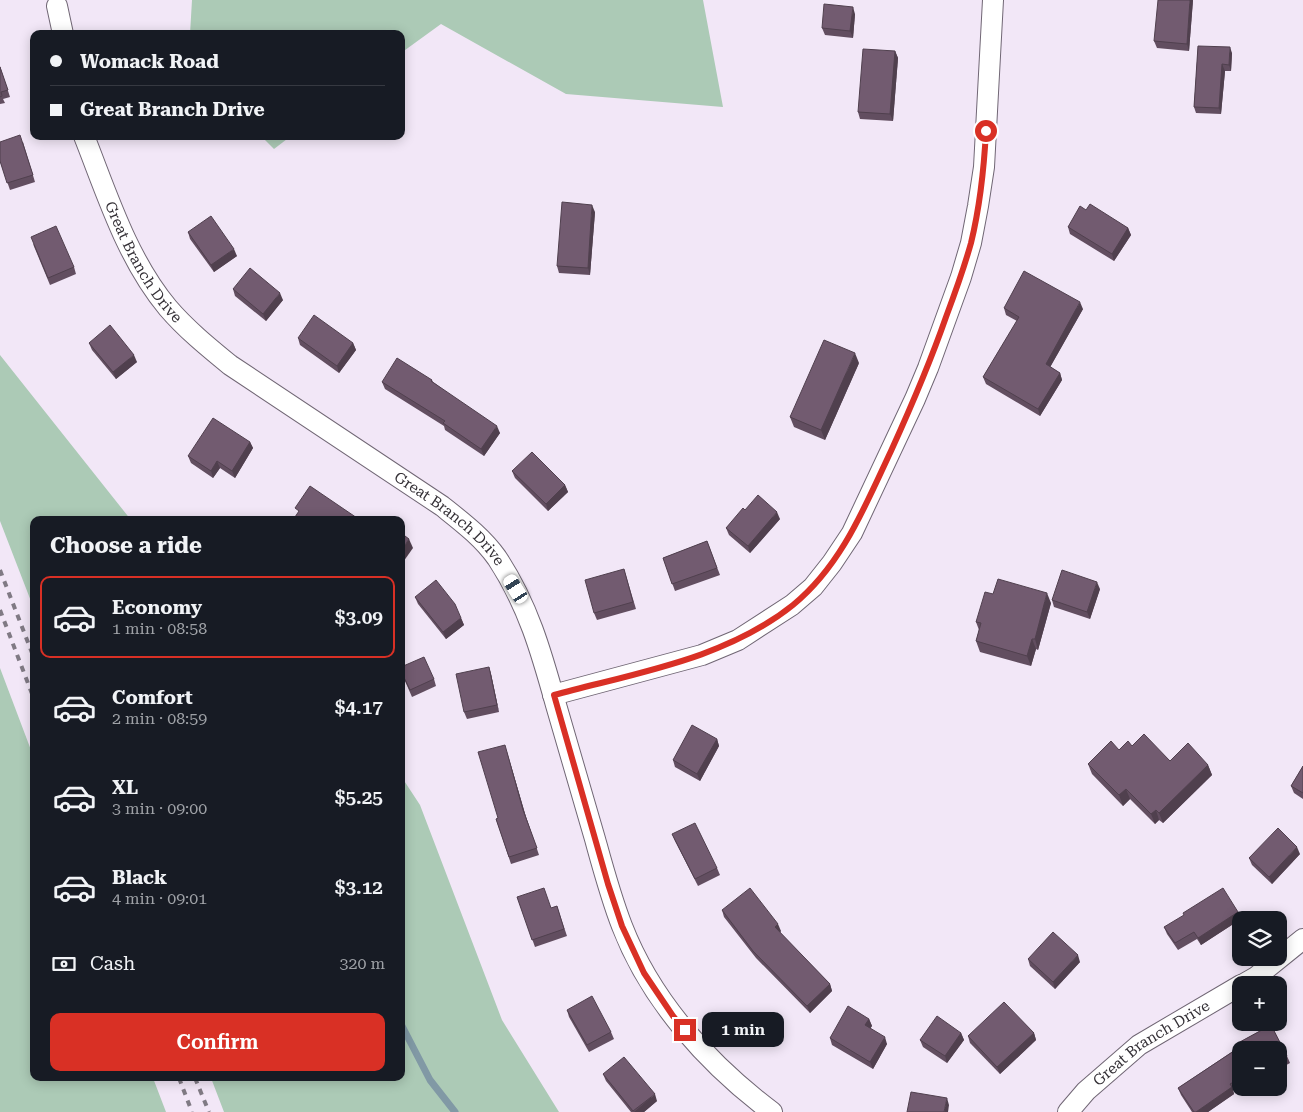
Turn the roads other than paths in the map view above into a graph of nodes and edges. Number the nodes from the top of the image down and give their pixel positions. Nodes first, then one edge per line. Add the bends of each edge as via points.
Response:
1 (993, 0) edge
2 (58, 6) dead end
3 (62, 30) edge
4 (86, 140) edge
5 (554, 695) junction
6 (1303, 939) edge
7 (1256, 976) edge
8 (1232, 990) edge
9 (772, 1112) edge
10 (1068, 1112) edge

1 - 5 street via 984,167 971,243 915,399 852,533 813,587 792,605 738,640 702,655
2 - 3 street
4 - 5 street, Great Branch Drive via 124,237 146,278 167,307 198,339 230,365 442,506 471,529 496,556 516,589 535,632
5 - 9 street, Great Branch Drive via 610,892 644,973 673,1016 710,1058
6 - 7 street, Great Branch Drive
8 - 10 street, Great Branch Drive via 1139,1044 1086,1091

